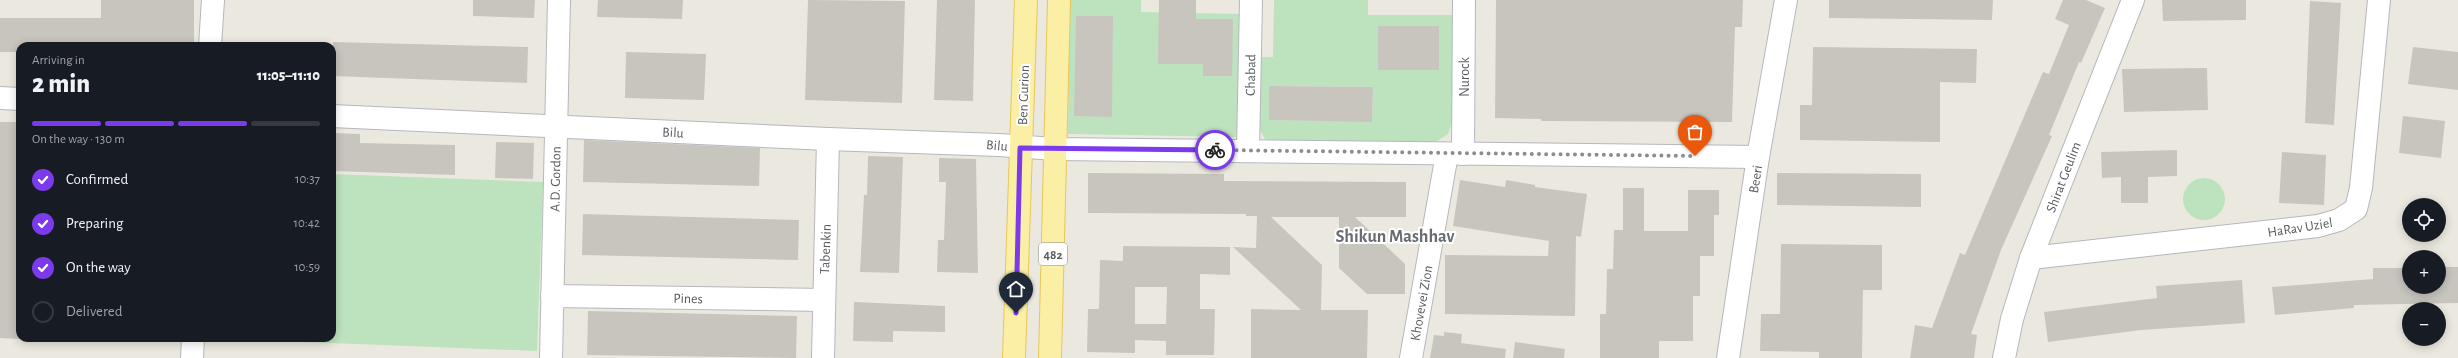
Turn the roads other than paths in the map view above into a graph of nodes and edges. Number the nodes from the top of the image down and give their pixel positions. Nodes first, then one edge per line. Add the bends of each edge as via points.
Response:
1 (213, 0) edge
2 (559, 0) edge
3 (1026, 0) edge
4 (1059, 0) edge
5 (1251, 0) edge
6 (1464, 0) edge
7 (1786, 0) edge
8 (2133, 0) edge
9 (2379, 0) edge
10 (210, 42) edge
11 (0, 98) edge
12 (16, 99) edge
13 (336, 116) edge
14 (556, 126) junction
15 (828, 139) junction
16 (1020, 148) junction
17 (1055, 149) junction
18 (1248, 150) junction
19 (1455, 154) junction
20 (1758, 157) junction
21 (2031, 258) junction
22 (552, 296) junction
23 (824, 300) junction
24 (193, 342) edge
25 (192, 358) edge
26 (551, 358) edge
27 (823, 358) edge
28 (1014, 358) edge
29 (1050, 358) edge
30 (1411, 358) edge
31 (1728, 358) edge
32 (2004, 358) edge

1 - 10 street
2 - 14 street, A.D. Gordon
3 - 16 main road, Ben Gurion
4 - 17 main road, 482
5 - 18 street, Chabad
6 - 19 street, Nurock
7 - 20 street, Beeri
8 - 21 street, Shirat Geulim
9 - 21 street, HaRav Uziel via 2361,188 2356,208 2339,220 2318,226
11 - 12 street
13 - 14 street, Bilu
14 - 15 street, Bilu
14 - 22 street, A.D. Gordon
15 - 16 street, Bilu via 999,145
15 - 23 street, Tabenkin
16 - 17 street, Bilu
16 - 28 main road, Ben Gurion
17 - 18 street, Bilu
17 - 29 main road, 482
18 - 19 street, Bilu
19 - 20 street, Bilu
19 - 30 street, Khovevei Zion
20 - 31 street, Beeri
21 - 32 street, Shirat Geulim via 2012,319
22 - 23 street, Pines
22 - 26 street, A.D. Gordon
23 - 27 street, Tabenkin
24 - 25 street

